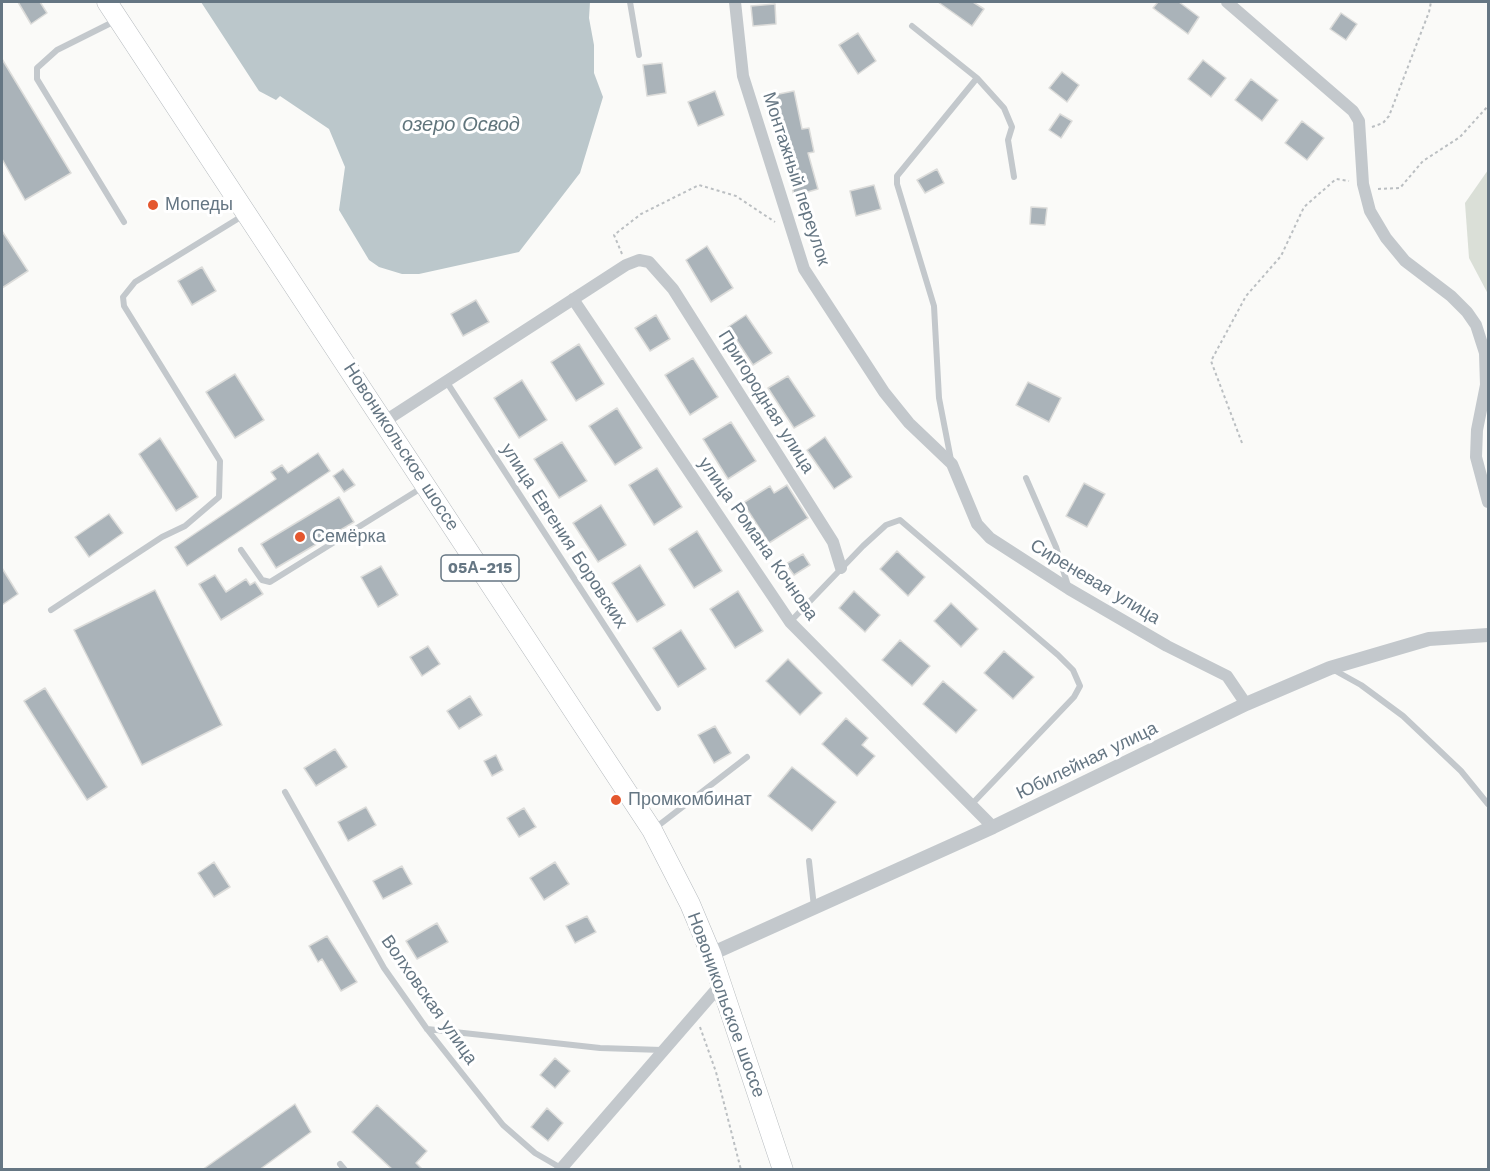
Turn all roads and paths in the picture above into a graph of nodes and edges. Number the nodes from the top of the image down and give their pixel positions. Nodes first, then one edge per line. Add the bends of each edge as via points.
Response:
1 (107, 2) edge
2 (630, 2) edge
3 (735, 2) edge
4 (1227, 2) edge
5 (1431, 2) edge
6 (119, 19) junction
7 (912, 26) dead end
8 (639, 55) dead end
9 (977, 78) junction
10 (1488, 106) edge
11 (1360, 126) junction
12 (1014, 177) dead end
13 (1363, 184) junction
14 (247, 213) junction
15 (124, 222) dead end
16 (790, 231) junction
17 (626, 265) junction
18 (573, 299) junction
19 (445, 381) junction
20 (385, 421) junction
21 (1242, 443) dead end
22 (952, 464) junction
23 (1026, 478) dead end
24 (426, 485) junction
25 (1488, 502) edge
26 (242, 550) dead end
27 (842, 568) junction
28 (1069, 589) junction
29 (51, 610) dead end
30 (790, 622) junction
31 (1488, 635) edge
32 (1330, 668) junction
33 (1246, 704) junction
34 (658, 708) dead end
35 (747, 757) dead end
36 (285, 792) dead end
37 (1488, 804) edge
38 (971, 805) junction
39 (993, 827) junction
40 (652, 830) junction
41 (808, 861) dead end
42 (814, 907) junction
43 (711, 954) junction
44 (722, 983) junction
45 (694, 1013) junction
46 (427, 1029) junction
47 (664, 1050) junction
48 (340, 1164) dead end
49 (561, 1169) edge
50 (345, 1170) edge
51 (741, 1170) edge
52 (783, 1170) edge

1 - 6 highway, Новоникольское шоссе / 05А-215
2 - 8 lane
3 - 16 street, Монтажный переулок via 743,76
4 - 11 street via 1345,101
5 - 11 path via 1389,116 1383,123
6 - 14 highway, Новоникольское шоссе / 05А-215
6 - 15 lane via 57,50 37,68 37,79
7 - 9 lane
9 - 12 lane via 1010,119 1008,140
9 - 22 lane via 897,176 934,306 939,398
10 - 13 path via 1461,137 1423,161 1400,188 1378,189
11 - 13 street
13 - 21 path via 1336,179 1304,207 1281,256 1246,296 1211,361
13 - 25 street via 1370,211 1386,238 1405,261 1450,296 1476,325 1485,354 1486,385 1476,457
14 - 20 highway, Новоникольское шоссе / 05А-215
14 - 29 lane via 135,282 123,297 124,306 220,461 219,497 184,526
16 - 17 path via 736,195 699,185 641,214 614,235
16 - 22 street, Монтажный переулок via 804,269 884,392 909,423
17 - 18 street
17 - 27 street, Пригородная улица via 639,260 649,262 674,289 827,532
18 - 19 street
18 - 30 street, улица Романа Кочнова
19 - 20 street
19 - 34 lane, улица Евгения Боровских
20 - 24 highway, Новоникольское шоссе / 05А-215
22 - 28 street, Сиреневая улица via 977,524 990,538
23 - 28 lane via 1056,547
24 - 26 lane via 270,582 262,580
24 - 40 highway, Новоникольское шоссе / 05А-215
27 - 30 lane
27 - 38 lane via 886,525 900,520 1073,670 1080,686 1074,697
28 - 33 street, Сиреневая улица via 1227,676
30 - 38 street, улица Романа Кочнова
31 - 32 street, Юбилейная улица via 1429,639
32 - 33 street, Юбилейная улица
32 - 37 lane via 1362,685 1403,716 1461,771
33 - 39 street, Юбилейная улица
35 - 40 lane
36 - 46 lane, Волховская улица via 384,968
38 - 39 street, улица Романа Кочнова
39 - 42 street, Юбилейная улица
40 - 43 highway, Новоникольское шоссе / 05А-215
41 - 42 lane
42 - 43 street, Юбилейная улица
43 - 44 highway, Новоникольское шоссе / 05А-215
44 - 45 street
44 - 52 highway, Новоникольское шоссе / 05А-215
45 - 47 street
45 - 51 path via 716,1072
46 - 47 lane via 600,1048
46 - 49 lane, Волховская улица via 503,1125
47 - 49 street
48 - 50 lane

